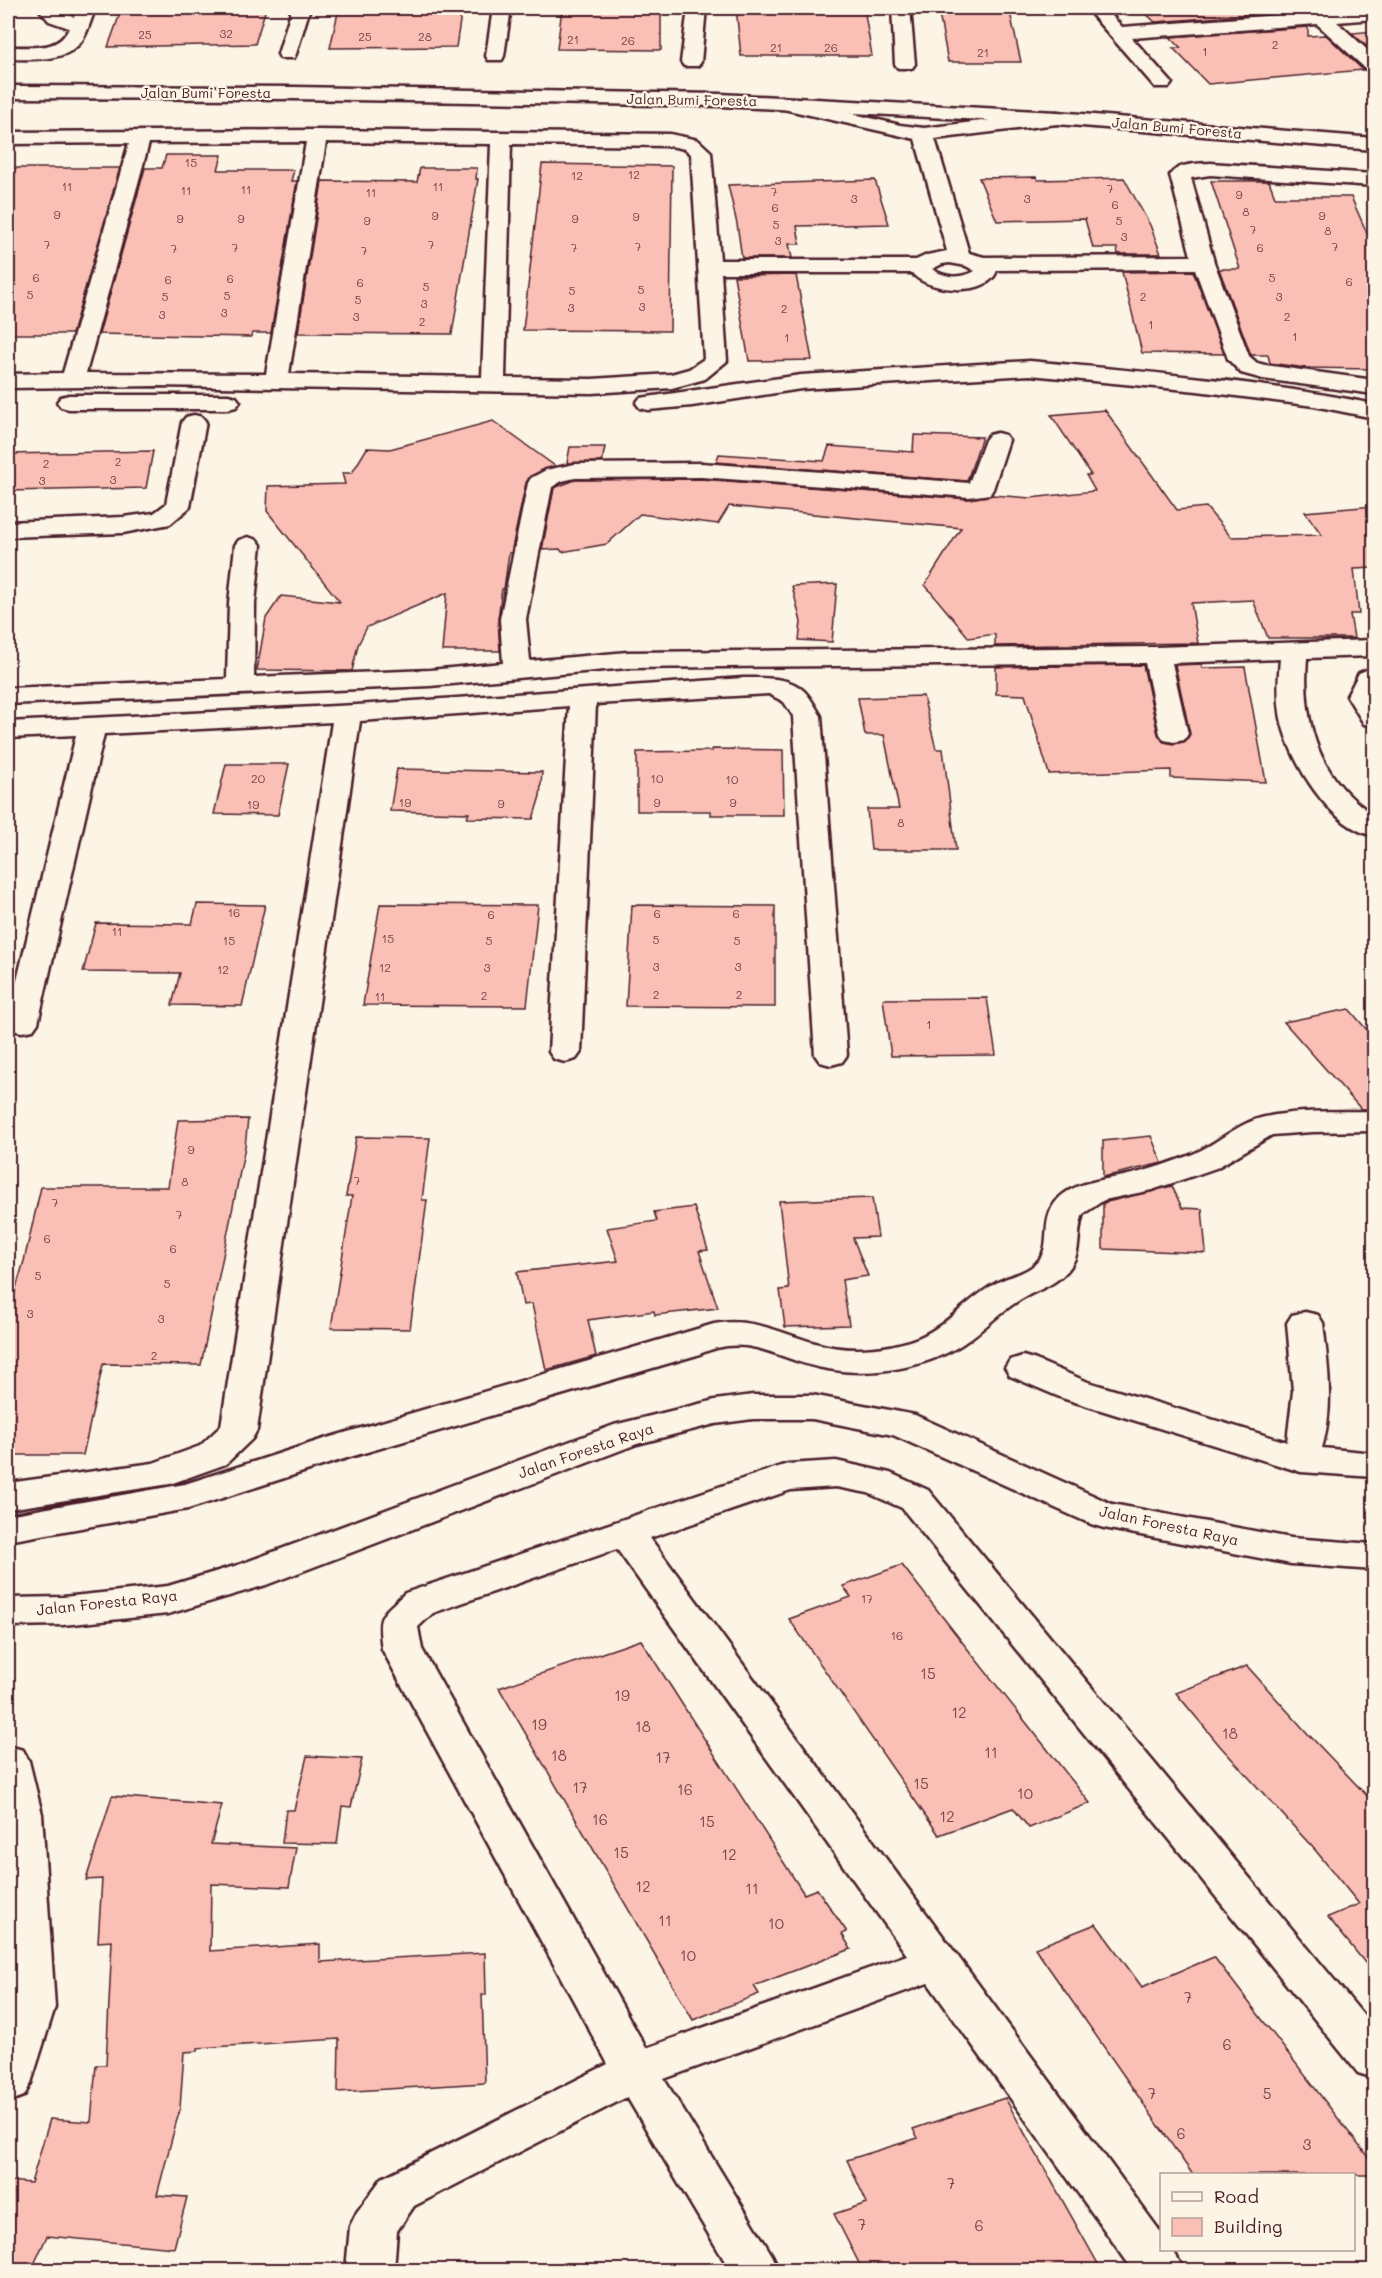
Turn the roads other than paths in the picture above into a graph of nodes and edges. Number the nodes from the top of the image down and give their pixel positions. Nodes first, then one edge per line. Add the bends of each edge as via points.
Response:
1 (47, 8) edge
2 (301, 8) edge
3 (502, 8) edge
4 (697, 8) edge
5 (902, 8) edge
6 (1095, 8) edge
7 (1316, 13) edge
8 (1374, 14) edge
9 (83, 16) edge
10 (1118, 33) junction
11 (8, 53) edge
12 (287, 54) dead end
13 (495, 56) dead end
14 (692, 62) dead end
15 (905, 64) dead end
16 (1374, 66) edge
17 (8, 78) edge
18 (1162, 83) dead end
19 (294, 86) junction
20 (8, 92) edge
21 (782, 103) junction
22 (1057, 118) junction
23 (1374, 126) edge
24 (924, 134) junction
25 (141, 136) junction
26 (317, 136) junction
27 (8, 138) edge
28 (501, 138) junction
29 (1374, 144) edge
30 (1372, 185) edge
31 (971, 261) junction
32 (1203, 262) junction
33 (711, 266) junction
34 (921, 267) junction
35 (73, 380) junction
36 (8, 381) edge
37 (276, 381) junction
38 (493, 384) junction
39 (1374, 387) edge
40 (8, 403) edge
41 (1374, 411) edge
42 (194, 422) dead end
43 (997, 440) dead end
44 (8, 530) edge
45 (248, 544) dead end
46 (1374, 648) edge
47 (1294, 651) junction
48 (1157, 655) junction
49 (517, 670) junction
50 (1374, 675) edge
51 (240, 686) junction
52 (8, 696) edge
53 (583, 697) junction
54 (347, 713) junction
55 (1374, 718) edge
56 (92, 726) junction
57 (8, 730) edge
58 (1174, 734) dead end
59 (1374, 827) edge
60 (22, 1023) dead end
61 (565, 1052) dead end
62 (831, 1055) dead end
63 (1374, 1121) edge
64 (1305, 1323) dead end
65 (1023, 1368) dead end
66 (1301, 1459) junction
67 (1374, 1465) edge
68 (8, 1496) edge
69 (8, 1528) edge
70 (626, 1533) junction
71 (1374, 1557) edge
72 (8, 1612) edge
73 (8, 1761) edge
74 (936, 1962) junction
75 (1374, 2060) edge
76 (635, 2071) junction
77 (8, 2083) edge
78 (370, 2271) edge
79 (755, 2271) edge
80 (1160, 2271) edge

1 - 9 street via 56,17
2 - 12 street
3 - 13 street
4 - 14 street
5 - 15 street
6 - 10 street
7 - 8 street
7 - 10 street
7 - 16 street
9 - 11 street via 73,40 63,48
10 - 18 street
17 - 19 street, Jalan Bumi Foresta
19 - 20 street, Jalan Bumi Foresta
19 - 21 street, Jalan Bumi Foresta
19 - 23 street, Jalan Bumi Foresta via 716,84 890,92
21 - 22 street, Jalan Bumi Foresta
21 - 24 street
22 - 24 street
22 - 29 street, Jalan Bumi Foresta
24 - 31 street
25 - 26 street
25 - 27 street
25 - 35 street
26 - 28 street
26 - 37 street
28 - 33 street via 670,140 691,144 701,152
28 - 38 street
30 - 32 street via 1210,169 1180,175
31 - 32 street
31 - 34 street via 936,259
31 - 34 street via 986,269 985,274 966,282 939,281 928,277
32 - 39 street via 1239,359 1249,368
33 - 34 street
33 - 38 street via 716,361 697,374 635,384
35 - 36 street
35 - 37 street
37 - 38 street
40 - 41 street via 610,406 692,399 801,382 1030,368 1197,384
42 - 44 street via 177,507 161,519 123,525
43 - 49 street via 981,489 969,490 701,470 575,471 555,475 540,483 513,619
45 - 51 street
46 - 47 street
47 - 48 street
47 - 59 street via 1292,702 1311,765 1353,815
48 - 49 street via 627,660
48 - 58 street
49 - 51 street
50 - 55 street via 1361,696
51 - 52 street
53 - 54 street
53 - 61 street
53 - 62 street via 743,686 774,686 794,696 807,716
54 - 56 street
54 - 68 street via 239,1430 213,1455 157,1474
56 - 57 street
56 - 60 street
63 - 69 street via 1275,1125 1252,1130 1211,1158 1135,1184 1093,1191 1074,1203 1064,1216 1062,1250 1043,1275 1008,1291 952,1335 904,1355 846,1360 789,1348 764,1337 722,1333 188,1496
64 - 66 street via 1313,1391 1310,1431
65 - 66 street via 1075,1390
66 - 67 street
70 - 74 street
70 - 75 street via 788,1478 837,1474 878,1482 915,1499
70 - 76 street via 419,1603 398,1623 402,1649
71 - 72 street, Jalan Foresta Raya via 1291,1551 1104,1515 902,1424 812,1407 753,1407 715,1412 627,1434 252,1575 168,1600 63,1611
73 - 77 street via 21,1814 33,2007
74 - 76 street
74 - 80 street
76 - 78 street via 398,2193 374,2226
76 - 79 street

